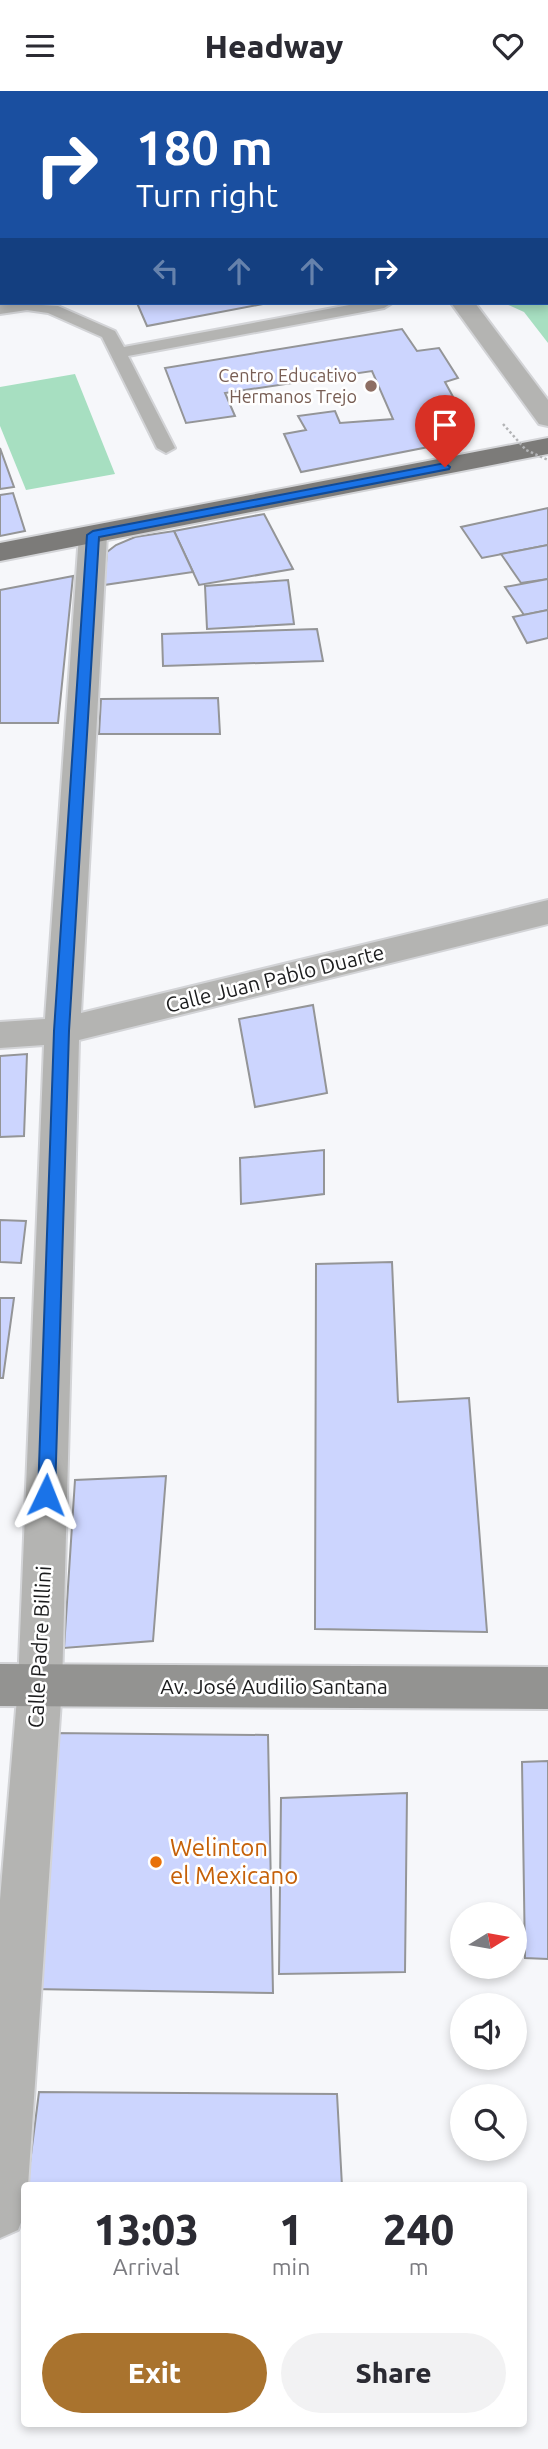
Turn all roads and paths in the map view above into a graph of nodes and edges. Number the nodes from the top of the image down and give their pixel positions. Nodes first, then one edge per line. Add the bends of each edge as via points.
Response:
1 (373, 305) edge
2 (464, 305) edge
3 (0, 309) edge
4 (119, 353) junction
5 (548, 418) edge
6 (503, 424) dead end
7 (548, 446) edge
8 (166, 448) dead end
9 (548, 460) edge
10 (93, 535) junction
11 (0, 552) edge
12 (548, 912) edge
13 (62, 1031) junction
14 (0, 1035) edge
15 (20, 1686) edge
16 (548, 1688) edge
17 (0, 2212) edge

1 - 4 lane
2 - 5 street
3 - 4 lane via 27,305 52,309 109,334
4 - 8 lane
6 - 9 path, bridge via 526,450
7 - 10 main road
10 - 11 main road
10 - 13 street, Calle Padre Billini
12 - 13 street, Calle Juan Pablo Duarte
13 - 14 street, Calle Juan Pablo Duarte
13 - 15 street, Calle Padre Billini
15 - 16 main road, Av. José Audilio Santana
15 - 17 street, Calle Padre Billini

